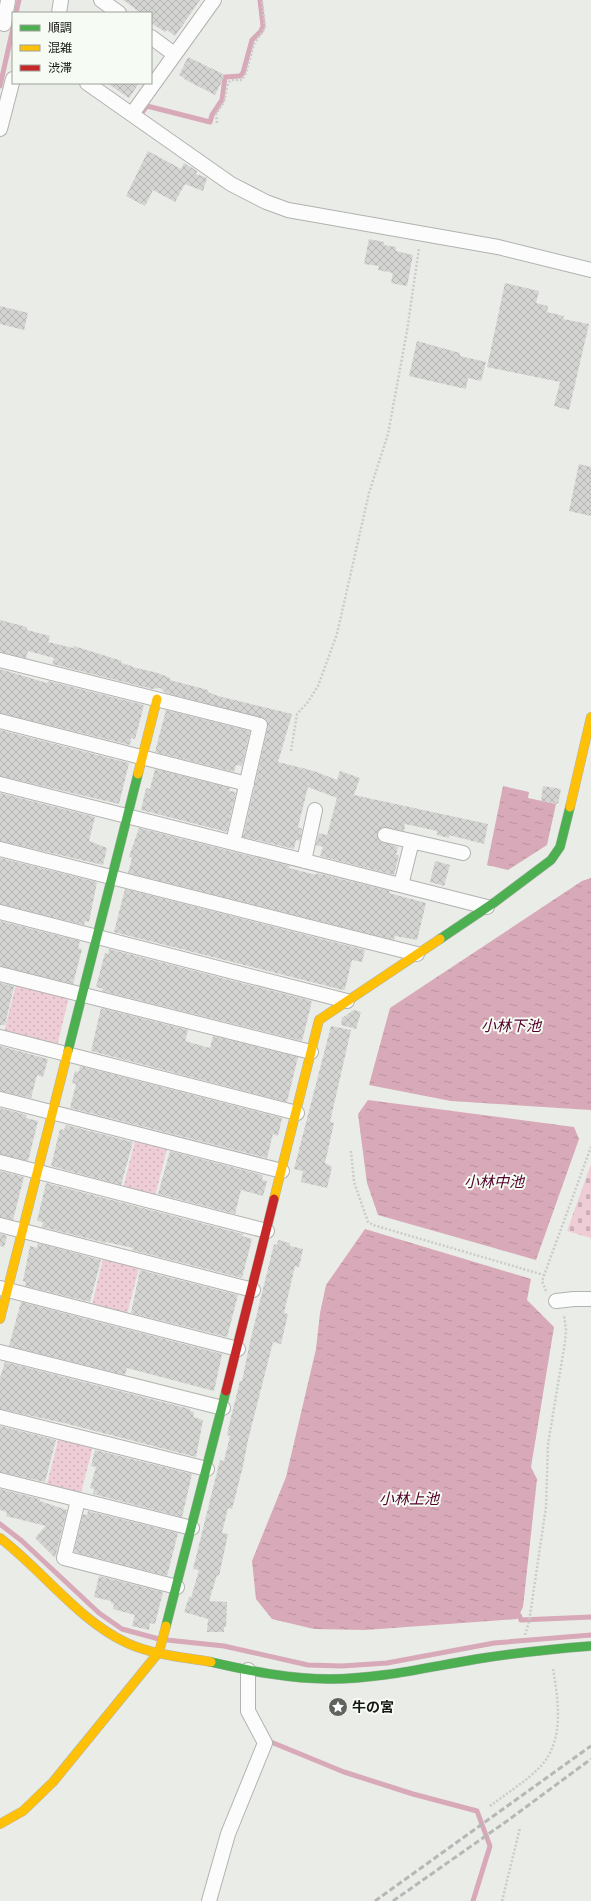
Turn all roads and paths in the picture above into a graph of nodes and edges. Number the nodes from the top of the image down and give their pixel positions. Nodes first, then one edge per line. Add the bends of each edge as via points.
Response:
1 (8, 0) edge
2 (61, 0) edge
3 (101, 0) edge
4 (214, 0) edge
5 (262, 0) edge
6 (59, 12) edge
7 (117, 12) edge
8 (6, 26) edge
9 (152, 38) edge
10 (174, 54) junction
11 (12, 83) edge
12 (89, 84) edge
13 (135, 109) junction
14 (217, 123) dead end
15 (0, 129) edge
16 (421, 232) junction
17 (591, 270) edge
18 (0, 660) edge
19 (157, 699) junction
20 (591, 717) edge
21 (0, 721) edge
22 (291, 751) dead end
23 (142, 757) junction
24 (0, 784) edge
25 (247, 784) junction
26 (315, 810) dead end
27 (127, 816) junction
28 (385, 835) dead end
29 (418, 838) junction
30 (233, 843) junction
31 (0, 849) edge
32 (463, 853) dead end
33 (304, 861) junction
34 (112, 877) junction
35 (401, 885) junction
36 (487, 907) junction
37 (0, 912) edge
38 (97, 937) junction
39 (417, 954) junction
40 (0, 974) edge
41 (82, 995) junction
42 (347, 1001) junction
43 (0, 1037) edge
44 (311, 1052) junction
45 (67, 1054) junction
46 (0, 1099) edge
47 (52, 1112) junction
48 (297, 1113) junction
49 (591, 1147) edge
50 (352, 1151) dead end
51 (0, 1162) edge
52 (282, 1171) junction
53 (37, 1172) junction
54 (0, 1225) edge
55 (22, 1231) junction
56 (267, 1231) junction
57 (544, 1275) junction
58 (4, 1289) edge
59 (253, 1290) junction
60 (591, 1299) edge
61 (556, 1301) junction
62 (0, 1319) edge
63 (238, 1349) junction
64 (0, 1352) edge
65 (222, 1408) junction
66 (0, 1417) edge
67 (207, 1469) junction
68 (0, 1480) edge
69 (78, 1500) junction
70 (192, 1528) junction
71 (0, 1538) edge
72 (177, 1587) junction
73 (525, 1635) dead end
74 (162, 1644) junction
75 (591, 1646) edge
76 (551, 1649) junction
77 (248, 1670) junction
78 (490, 1806) dead end
79 (0, 1824) edge
80 (520, 1828) dead end
81 (209, 1901) edge
82 (502, 1901) edge

1 - 8 street
2 - 6 street
3 - 7 street
4 - 10 street
5 - 14 path via 265,28 254,44 242,80 231,80 228,83 224,102 216,114
9 - 10 street
10 - 13 street
11 - 15 street
12 - 13 street
13 - 16 street via 231,184 266,202 308,214
16 - 17 street via 498,247
16 - 22 path via 407,331 388,434 369,493 337,634 318,686 297,714
18 - 19 street
19 - 23 street
19 - 25 street via 260,725
20 - 36 street via 557,854 541,869
21 - 23 street
23 - 25 street
23 - 27 street
24 - 27 street
25 - 30 street
26 - 33 street
27 - 30 street
27 - 34 street
28 - 29 street
29 - 32 street
29 - 35 street
30 - 33 street
31 - 34 street
33 - 35 street
34 - 38 street
34 - 39 street
35 - 36 street
36 - 39 street
37 - 38 street
38 - 41 street
38 - 42 street
39 - 42 street
40 - 41 street
41 - 44 street
41 - 45 street
42 - 44 street via 319,1020
43 - 45 street
44 - 48 street
45 - 47 street
45 - 48 street
46 - 47 street
47 - 52 street
47 - 53 street
48 - 52 street
49 - 57 path
50 - 57 path via 354,1182 368,1222
51 - 53 street
52 - 56 street
53 - 55 street
53 - 56 street
54 - 55 street
55 - 58 street
55 - 59 street
56 - 59 street
57 - 61 path via 542,1281 547,1293
58 - 62 street
58 - 63 street
59 - 63 street
60 - 61 street
61 - 73 path via 564,1314 566,1330 548,1444 546,1507
63 - 65 street
64 - 65 street
65 - 67 street
66 - 67 street
67 - 70 street
68 - 69 street
69 - 70 street
69 - 72 street via 64,1558
70 - 72 street
71 - 74 street via 25,1557 106,1630 121,1640
72 - 74 street
74 - 77 street
74 - 79 street via 53,1782 24,1811
75 - 76 street
76 - 77 street via 506,1654 374,1677 328,1679
76 - 78 path via 558,1718 556,1736 550,1753 540,1766
77 - 81 street via 248,1711 265,1743 228,1834
80 - 82 path

